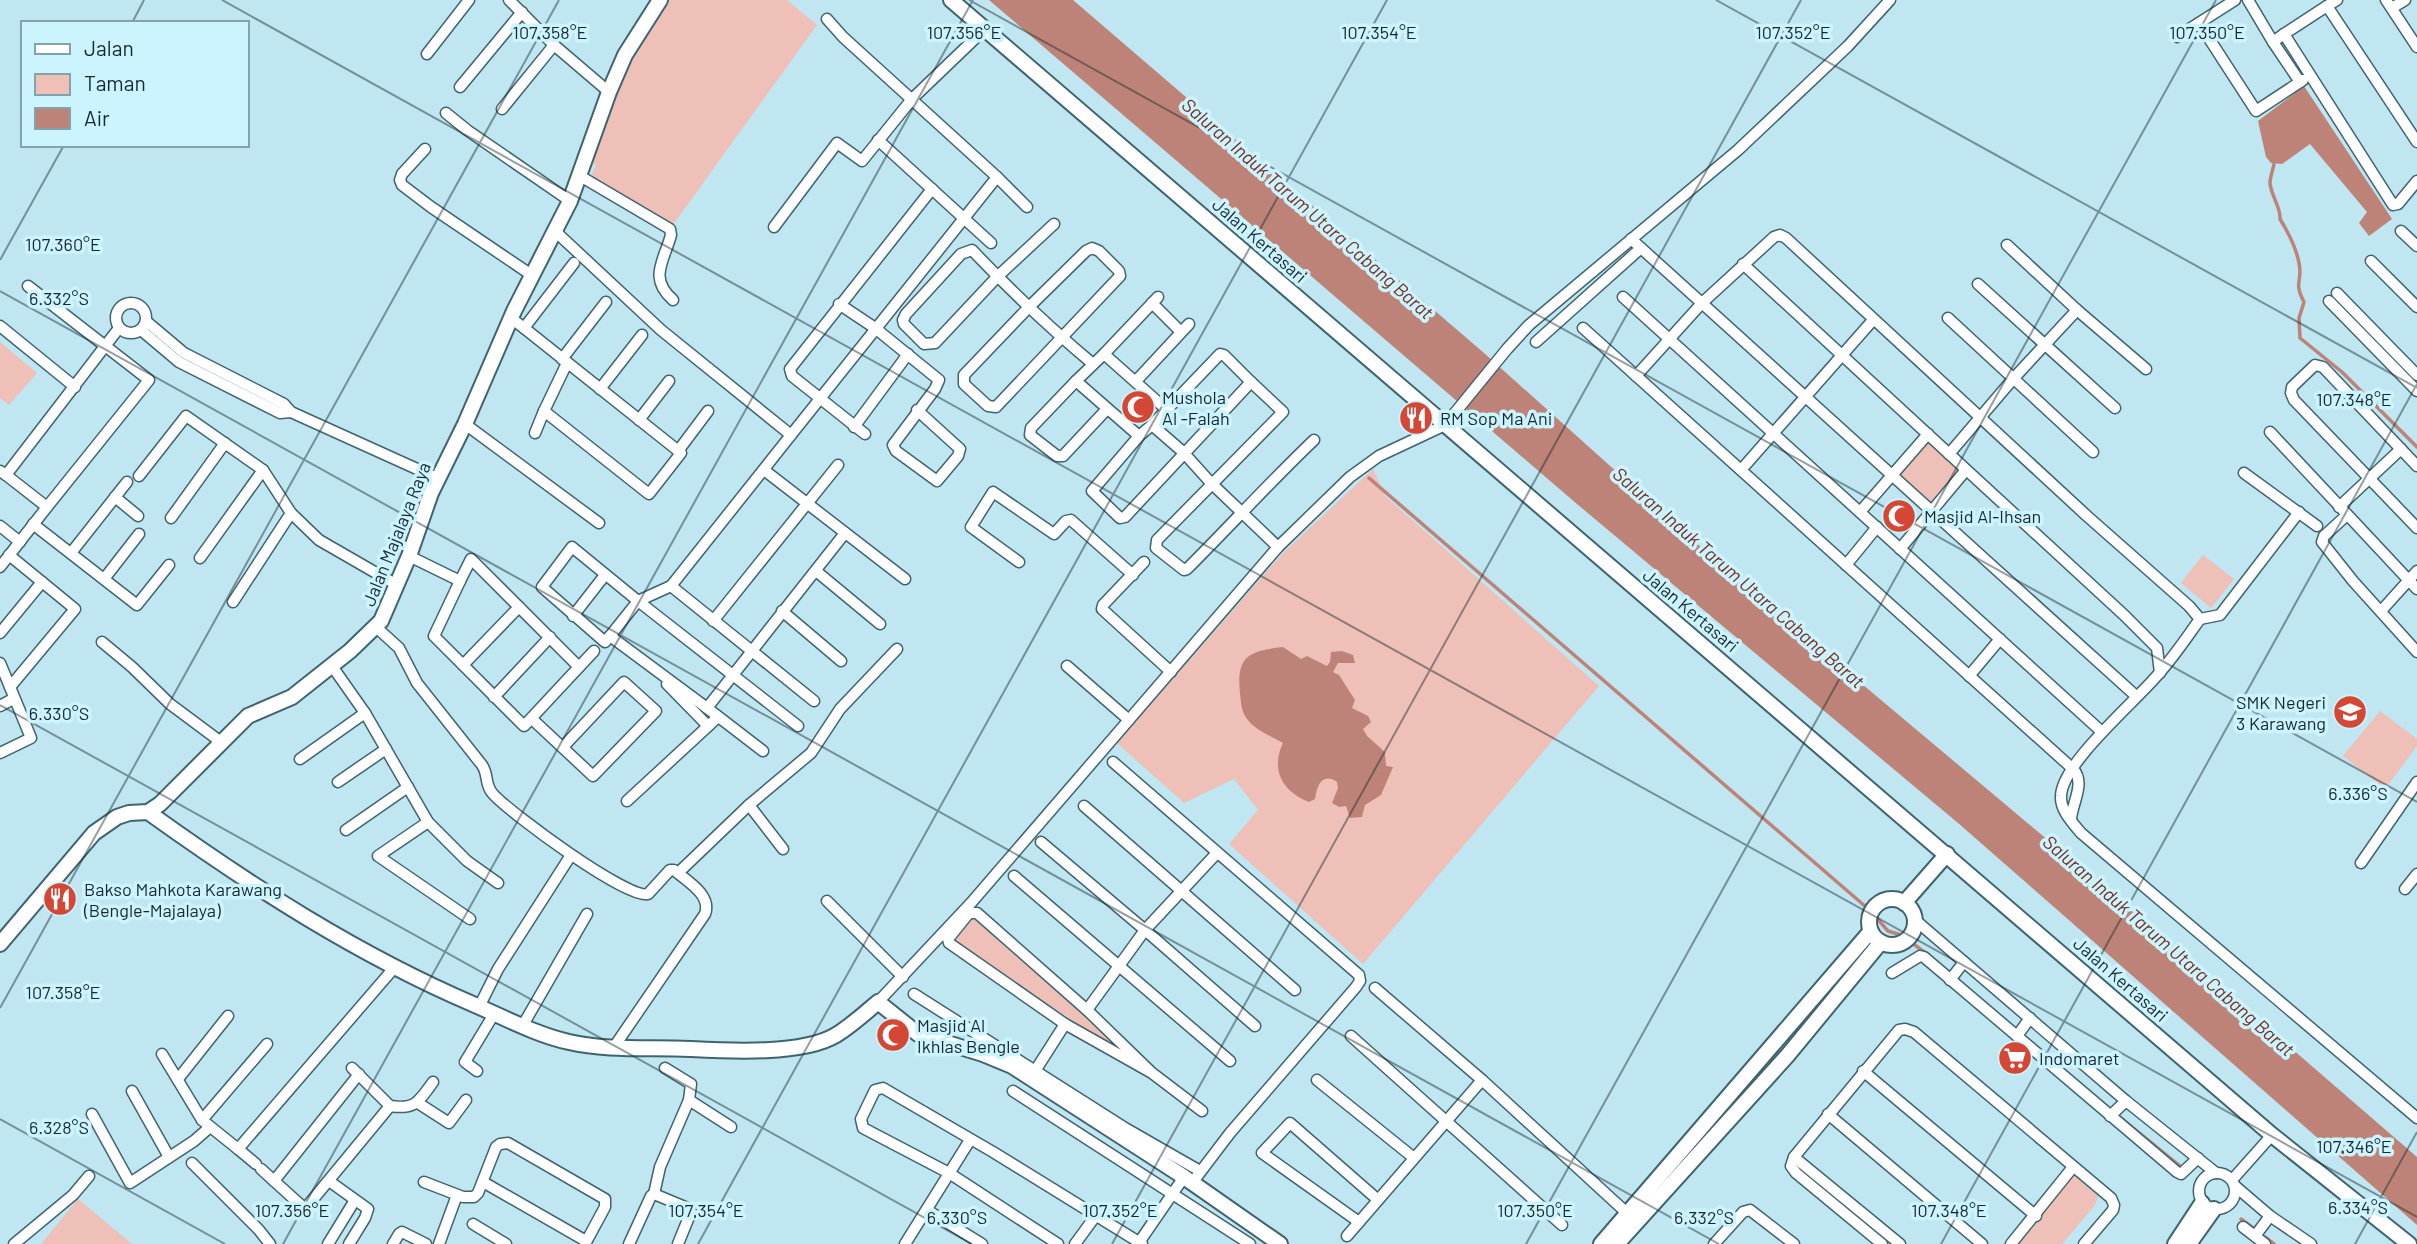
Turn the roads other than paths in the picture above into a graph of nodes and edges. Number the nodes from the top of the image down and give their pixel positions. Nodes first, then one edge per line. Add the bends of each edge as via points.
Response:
1 (468, 0) edge
2 (509, 0) edge
3 (660, 0) edge
4 (951, 0) edge
5 (1890, 0) edge
6 (2235, 0) edge
7 (2248, 0) edge
8 (2337, 0) edge
9 (2405, 0) edge
10 (2389, 4) edge
11 (2327, 6) junction
12 (522, 12) junction
13 (827, 19) dead end
14 (2199, 23) junction
15 (985, 29) junction
16 (2284, 34) junction
17 (2177, 37) dead end
18 (2273, 42) junction
19 (554, 45) junction
20 (2417, 47) edge
21 (427, 54) dead end
22 (2310, 74) junction
23 (2300, 82) junction
24 (460, 87) dead end
25 (609, 92) junction
26 (912, 99) junction
27 (502, 109) dead end
28 (446, 113) dead end
29 (878, 139) junction
30 (2417, 142) edge
31 (425, 149) dead end
32 (580, 176) junction
33 (997, 177) junction
34 (2417, 181) edge
35 (932, 189) junction
36 (570, 201) junction
37 (1027, 207) dead end
38 (964, 218) junction
39 (1054, 224) dead end
40 (774, 227) dead end
41 (2401, 231) dead end
42 (556, 232) junction
43 (1631, 239) junction
44 (991, 243) dead end
45 (2007, 244) dead end
46 (2417, 247) edge
47 (1641, 248) junction
48 (2371, 261) dead end
49 (574, 263) dead end
50 (1743, 264) junction
51 (533, 276) junction
52 (997, 277) junction
53 (1978, 284) dead end
54 (28, 286) dead end
55 (2337, 293) dead end
56 (1623, 297) dead end
57 (673, 300) dead end
58 (2329, 301) dead end
59 (606, 302) dead end
60 (1702, 303) junction
61 (839, 304) junction
62 (1029, 307) junction
63 (2417, 307) edge
64 (2077, 310) junction
65 (511, 318) junction
66 (1948, 318) dead end
67 (1873, 320) junction
68 (144, 325) junction
69 (0, 326) edge
70 (119, 328) junction
71 (524, 328) junction
72 (875, 328) junction
73 (1583, 328) dead end
74 (642, 335) dead end
75 (1061, 338) junction
76 (1669, 338) junction
77 (1536, 342) dead end
78 (2046, 344) junction
79 (105, 347) junction
80 (908, 354) junction
81 (1104, 354) junction
82 (1841, 355) junction
83 (565, 361) junction
84 (1093, 364) junction
85 (2146, 369) dead end
86 (2417, 374) edge
87 (1636, 376) junction
88 (2013, 379) junction
89 (669, 381) dead end
90 (1076, 381) junction
91 (1136, 381) junction
92 (1251, 382) junction
93 (75, 387) junction
94 (600, 389) junction
95 (2417, 391) edge
96 (1804, 396) junction
97 (820, 400) junction
98 (2115, 408) dead end
99 (1107, 409) junction
100 (917, 410) junction
101 (1167, 410) junction
102 (544, 411) junction
103 (708, 411) dead end
104 (1979, 417) junction
105 (639, 420) junction
106 (465, 424) junction
107 (1152, 425) junction
108 (1445, 425) junction
109 (854, 427) junction
110 (1772, 432) junction
111 (2270, 432) dead end
112 (535, 433) dead end
113 (865, 434) dead end
114 (1928, 434) junction
115 (790, 436) junction
116 (1139, 436) junction
117 (1314, 440) dead end
118 (225, 443) junction
119 (2402, 449) junction
120 (678, 451) junction
121 (1183, 452) junction
122 (2093, 452) dead end
123 (1949, 454) junction
124 (838, 465) dead end
125 (2417, 466) edge
126 (263, 470) junction
127 (764, 470) junction
128 (1741, 470) junction
129 (1966, 470) junction
130 (3, 473) edge
131 (2244, 473) dead end
132 (1892, 475) junction
133 (139, 476) dead end
134 (437, 478) junction
135 (2371, 480) junction
136 (127, 482) dead end
137 (1211, 483) junction
138 (115, 497) junction
139 (807, 504) junction
140 (47, 507) junction
141 (1931, 511) junction
142 (2343, 511) junction
143 (1860, 512) junction
144 (2299, 512) junction
145 (291, 513) junction
146 (1243, 513) junction
147 (138, 516) dead end
148 (171, 518) dead end
149 (599, 523) dead end
150 (33, 524) junction
151 (0, 526) edge
152 (2317, 526) dead end
153 (1877, 527) junction
154 (2417, 528) edge
155 (845, 533) junction
156 (139, 534) dead end
157 (20, 542) junction
158 (1278, 547) junction
159 (1900, 549) junction
160 (71, 553) junction
161 (9, 555) junction
162 (409, 556) junction
163 (200, 558) dead end
164 (1019, 562) dead end
165 (1144, 562) dead end
166 (169, 565) dead end
167 (1846, 565) junction
168 (0, 567) edge
169 (816, 571) junction
170 (2417, 571) edge
171 (605, 575) junction
172 (1133, 575) junction
173 (104, 579) junction
174 (905, 579) dead end
175 (2408, 580) junction
176 (460, 581) junction
177 (42, 582) junction
178 (397, 585) junction
179 (671, 586) junction
180 (2417, 589) edge
181 (638, 601) junction
182 (233, 602) dead end
183 (519, 607) junction
184 (782, 611) junction
185 (2381, 611) junction
186 (573, 616) junction
187 (2200, 619) junction
188 (713, 621) junction
189 (880, 624) dead end
190 (376, 627) junction
191 (0, 633) edge
192 (610, 636) junction
193 (550, 637) junction
194 (2000, 639) junction
195 (102, 642) dead end
196 (897, 649) dead end
197 (751, 650) junction
198 (594, 651) dead end
199 (2417, 652) edge
200 (639, 657) junction
201 (841, 662) dead end
202 (0, 663) edge
203 (463, 665) junction
204 (331, 666) junction
205 (1067, 666) dead end
206 (579, 667) junction
207 (1171, 672) junction
208 (2160, 673) junction
209 (734, 675) junction
210 (1969, 676) junction
211 (10, 687) junction
212 (2136, 696) junction
213 (494, 697) junction
214 (13, 699) junction
215 (814, 701) dead end
216 (0, 706) edge
217 (707, 708) junction
218 (365, 713) junction
219 (718, 716) junction
220 (531, 719) junction
221 (1129, 720) junction
222 (708, 726) junction
223 (798, 726) dead end
224 (2102, 732) junction
225 (221, 742) junction
226 (563, 747) junction
227 (386, 749) junction
228 (763, 751) dead end
229 (0, 753) edge
230 (300, 760) dead end
231 (1113, 762) dead end
232 (2073, 769) junction
233 (338, 782) dead end
234 (2417, 782) edge
235 (408, 787) junction
236 (627, 801) dead end
237 (749, 805) junction
238 (1084, 806) dead end
239 (148, 812) junction
240 (2071, 821) junction
241 (428, 822) junction
242 (346, 830) dead end
243 (1041, 842) dead end
244 (783, 849) dead end
245 (1947, 853) junction
246 (1216, 854) junction
247 (571, 855) junction
248 (2361, 863) dead end
249 (678, 873) junction
250 (2417, 874) edge
251 (1014, 876) dead end
252 (498, 883) dead end
253 (2405, 889) dead end
254 (1181, 890) junction
255 (827, 901) dead end
256 (1904, 903) junction
257 (587, 914) dead end
258 (470, 919) dead end
259 (1914, 919) junction
260 (1146, 930) junction
261 (1876, 937) junction
262 (0, 944) edge
263 (1964, 962) junction
264 (1118, 965) junction
265 (394, 968) junction
266 (1892, 972) dead end
267 (903, 977) junction
268 (1950, 980) junction
269 (1375, 988) dead end
270 (1295, 990) dead end
271 (914, 994) dead end
272 (878, 1002) junction
273 (1810, 1003) junction
274 (479, 1007) junction
275 (1087, 1010) junction
276 (1823, 1012) junction
277 (494, 1014) junction
278 (228, 1016) dead end
279 (2030, 1018) junction
280 (523, 1024) junction
281 (1065, 1024) junction
282 (1255, 1026) dead end
283 (1351, 1036) dead end
284 (2017, 1036) junction
285 (267, 1044) dead end
286 (614, 1047) junction
287 (162, 1054) dead end
288 (1230, 1061) dead end
289 (665, 1068) dead end
290 (477, 1071) dead end
291 (1863, 1071) junction
292 (1035, 1072) junction
293 (1153, 1073) junction
294 (178, 1079) junction
295 (1317, 1080) dead end
296 (1482, 1080) junction
297 (433, 1082) dead end
298 (132, 1091) dead end
299 (1013, 1091) dead end
300 (466, 1100) dead end
301 (689, 1100) junction
302 (2126, 1101) junction
303 (418, 1103) junction
304 (390, 1106) junction
305 (1202, 1111) dead end
306 (92, 1114) dead end
307 (1828, 1115) junction
308 (2110, 1116) junction
309 (2417, 1118) edge
310 (1446, 1121) junction
311 (206, 1123) junction
312 (731, 1128) dead end
313 (2272, 1135) junction
314 (970, 1140) junction
315 (238, 1149) junction
316 (169, 1157) junction
317 (1794, 1157) junction
318 (1413, 1158) junction
319 (2198, 1158) junction
320 (192, 1163) dead end
321 (2073, 1167) junction
322 (949, 1173) junction
323 (2216, 1173) junction
324 (89, 1176) dead end
325 (1192, 1177) junction
326 (274, 1181) junction
327 (329, 1181) junction
328 (424, 1182) dead end
329 (483, 1182) junction
330 (2233, 1183) junction
331 (654, 1194) junction
332 (1172, 1194) junction
333 (457, 1195) junction
334 (1377, 1199) junction
335 (355, 1200) junction
336 (2208, 1206) junction
337 (927, 1210) junction
338 (1097, 1214) junction
339 (1628, 1214) junction
340 (2036, 1216) junction
341 (2270, 1216) junction
342 (1359, 1222) junction
343 (1874, 1223) junction
344 (472, 1224) dead end
345 (1562, 1225) dead end
346 (2243, 1227) dead end
347 (1867, 1232) junction
348 (1347, 1236) dead end
349 (2255, 1236) junction
350 (586, 1242) edge
351 (1140, 1243) edge
352 (14, 1244) edge
353 (270, 1244) edge
354 (328, 1244) edge
355 (349, 1244) edge
356 (393, 1244) edge
357 (426, 1244) edge
358 (439, 1244) edge
359 (506, 1244) edge
360 (629, 1244) edge
361 (678, 1244) edge
362 (905, 1244) edge
363 (982, 1244) edge
364 (1058, 1244) edge
365 (1075, 1244) edge
366 (1250, 1244) edge
367 (1280, 1244) edge
368 (1601, 1244) edge
369 (1617, 1244) edge
370 (1714, 1244) edge
371 (1794, 1244) edge
372 (1882, 1244) edge
373 (1900, 1244) edge
374 (1982, 1244) edge
375 (2011, 1244) edge
376 (2084, 1244) edge
377 (2175, 1244) edge
378 (2189, 1244) edge
379 (2265, 1244) edge
380 (2311, 1244) edge
381 (2409, 1244) edge

1 - 21 street
2 - 12 street
3 - 25 street, Jalan Majalaya Raya via 625,55
4 - 15 street, Jalan Kertasari
5 - 43 street via 1738,149
6 - 14 street
7 - 18 street
8 - 11 street
9 - 10 street
10 - 20 street
11 - 16 street
11 - 30 street
12 - 19 street
12 - 24 street
13 - 26 street
14 - 17 street
14 - 23 street via 2256,111
15 - 26 street
15 - 108 street, Jalan Kertasari
16 - 18 street
16 - 22 street
18 - 23 street
19 - 25 street
19 - 27 street
22 - 23 street
22 - 34 street via 2393,205
25 - 32 street, Jalan Majalaya Raya
26 - 29 street
26 - 33 street
28 - 36 street
29 - 35 street
29 - 40 street via 862,161 837,143
31 - 51 street via 402,174 402,185
32 - 36 street, Jalan Majalaya Raya
32 - 57 street via 670,229 658,274
33 - 37 street
33 - 38 street
35 - 38 street
35 - 61 street
36 - 42 street, Jalan Majalaya Raya
38 - 44 street
38 - 72 street
39 - 52 street
41 - 46 street
42 - 51 street, Jalan Majalaya Raya
42 - 115 street via 662,330
43 - 47 street
43 - 108 street via 1527,327
45 - 64 street
47 - 60 street
47 - 77 street
48 - 63 street
49 - 71 street
50 - 60 street
50 - 67 street via 1780,235
50 - 82 street
51 - 65 street, Jalan Majalaya Raya
52 - 52 street via 972,250 961,254 906,314 904,324 924,344 935,343
52 - 62 street
53 - 78 street
54 - 79 street
55 - 86 street
56 - 76 street
58 - 95 street
59 - 83 street
60 - 76 street
60 - 96 street
61 - 72 street
61 - 97 street via 790,369
62 - 75 street
62 - 75 street via 1086,251 1099,251 1120,276
62 - 75 street via 964,375 964,384 988,406 996,407
64 - 78 street
64 - 85 street
65 - 71 street
65 - 106 street, Jalan Majalaya Raya
66 - 88 street
67 - 82 street
67 - 104 street
68 - 70 street via 128,333
68 - 70 street via 142,308 127,303 116,313
68 - 134 street via 179,362 280,413 291,412
69 - 93 street
70 - 79 street
71 - 83 street
72 - 80 street
72 - 97 street
73 - 87 street
74 - 94 street
75 - 84 street
76 - 87 street
76 - 110 street
78 - 88 street
78 - 98 street
79 - 93 street
79 - 140 street via 149,380
80 - 100 street via 939,380
80 - 109 street
81 - 84 street
81 - 91 street
81 - 91 street via 1155,300 1185,328
82 - 96 street
82 - 114 street
83 - 94 street
83 - 102 street
84 - 90 street
87 - 128 street
88 - 104 street
88 - 122 street
89 - 105 street
90 - 99 street
90 - 99 street via 1031,428 1030,435 1060,457
91 - 101 street
92 - 101 street via 1220,354
92 - 121 street
92 - 137 street via 1283,414
93 - 130 street
94 - 105 street
96 - 110 street
96 - 132 street
97 - 109 street
97 - 115 street
99 - 116 street
100 - 100 street via 960,449 937,481 893,447
101 - 107 street
102 - 112 street
102 - 120 street via 649,494 681,453
103 - 120 street
104 - 123 street
104 - 187 street
105 - 120 street
106 - 134 street, Jalan Majalaya Raya
106 - 149 street
107 - 116 street
107 - 121 street
108 - 158 street via 1379,456 1350,477
108 - 245 street, Jalan Kertasari
109 - 113 street
110 - 128 street
110 - 143 street
111 - 142 street
114 - 123 street
114 - 132 street
115 - 127 street
116 - 121 street via 1092,491 1120,518
117 - 146 street
118 - 126 street
118 - 133 street via 186,416
118 - 148 street
119 - 125 street
119 - 135 street
119 - 135 street via 2323,367 2315,365 2292,387 2294,400
121 - 137 street
123 - 129 street
124 - 139 street
126 - 145 street
126 - 163 street
127 - 139 street
127 - 179 street
128 - 167 street
129 - 141 street
129 - 208 street via 2157,648
130 - 140 street
131 - 144 street
132 - 141 street
132 - 143 street
134 - 162 street, Jalan Majalaya Raya
135 - 142 street
135 - 154 street
136 - 138 street
137 - 146 street
137 - 146 street via 1157,540 1156,548 1180,569 1187,569
138 - 147 street
138 - 160 street
139 - 155 street
139 - 188 street
140 - 150 street
141 - 159 street
141 - 212 street
142 - 175 street
142 - 185 street via 2322,542
143 - 153 street
144 - 152 street
144 - 187 street via 2220,615
145 - 178 street via 319,540
145 - 182 street
146 - 158 street
150 - 157 street
150 - 160 street
151 - 157 street
153 - 159 street
153 - 167 street
155 - 169 street
155 - 174 street
156 - 173 street
157 - 161 street
158 - 207 street
159 - 194 street
160 - 173 street
161 - 168 street
161 - 177 street
162 - 176 street
162 - 178 street, Jalan Majalaya Raya
164 - 172 street via 971,527 993,492 1054,534 1071,520
165 - 172 street
166 - 173 street via 137,605
167 - 210 street
169 - 184 street
169 - 189 street
170 - 175 street
171 - 181 street
171 - 186 street
171 - 186 street via 572,547 542,587
172 - 207 street via 1102,609
175 - 180 street
175 - 185 street
176 - 183 street via 471,559
176 - 203 street via 434,636
177 - 191 street
177 - 211 street via 75,609
178 - 190 street, Jalan Majalaya Raya
179 - 181 street
179 - 188 street
181 - 192 street
181 - 209 street
183 - 193 street
183 - 203 street
184 - 197 street
184 - 201 street
185 - 199 street
186 - 192 street via 606,642
187 - 208 street
188 - 197 street
190 - 204 street, Jalan Majalaya Raya
190 - 247 street via 399,648 417,683 487,772 486,786 493,795
192 - 200 street
193 - 206 street
193 - 213 street
194 - 210 street
194 - 224 street
195 - 225 street via 170,704
196 - 237 street via 840,709 811,754
197 - 209 street
197 - 215 street
198 - 206 street
200 - 217 street
200 - 222 street
202 - 211 street
203 - 213 street
204 - 218 street
204 - 225 street, Jalan Majalaya Raya via 292,697 248,716
205 - 221 street
206 - 220 street
207 - 221 street
208 - 212 street
209 - 217 street
209 - 223 street
210 - 232 street
211 - 214 street
212 - 224 street
213 - 220 street via 524,726
214 - 216 street
214 - 229 street via 31,738
217 - 219 street
218 - 227 street
218 - 230 street
219 - 222 street
219 - 228 street
220 - 226 street
221 - 267 street
222 - 236 street
224 - 232 street
225 - 239 street, Jalan Majalaya Raya via 168,798
226 - 226 street via 593,776 656,711 624,682
227 - 233 street
227 - 235 street
231 - 246 street
232 - 240 street via 2079,784
232 - 240 street via 2061,796
234 - 248 street
235 - 241 street
235 - 242 street
237 - 244 street
237 - 249 street
238 - 254 street
239 - 262 street, Jalan Majalaya Raya via 117,817 94,833
239 - 265 street via 300,915
240 - 309 street
241 - 252 street via 467,861
241 - 258 street via 378,856
243 - 260 street
245 - 256 street
245 - 313 street, Jalan Kertasari
246 - 254 street
246 - 325 street via 1359,975 1360,981
247 - 249 street via 641,895 648,894 670,870
247 - 274 street
249 - 286 street via 705,897 706,910
250 - 253 street
251 - 264 street
254 - 260 street
254 - 270 street
255 - 267 street
256 - 259 street
256 - 261 street via 1891,899 1877,904 1869,916
257 - 280 street
259 - 261 street via 1913,931 1898,944
259 - 263 street
260 - 264 street
260 - 282 street
261 - 273 street
261 - 276 street
263 - 268 street
263 - 279 street
264 - 275 street
264 - 288 street
265 - 274 street
265 - 315 street
266 - 268 street via 1920,956
267 - 272 street
268 - 284 street
269 - 296 street
271 - 292 street
272 - 286 street via 835,1036 803,1046 733,1052
272 - 325 street via 918,1034 1012,1066
273 - 276 street
273 - 339 street
274 - 277 street
275 - 281 street via 977,914 969,913 948,939 950,943
275 - 293 street
276 - 369 street
277 - 280 street
277 - 290 street via 466,1062
278 - 294 street
279 - 284 street
279 - 302 street
280 - 286 street via 567,1042
281 - 292 street
281 - 293 street
283 - 310 street
284 - 308 street
285 - 311 street
287 - 294 street
289 - 301 street via 691,1083
291 - 307 street
291 - 321 street via 1899,1030 1914,1031
291 - 340 street
292 - 325 street
293 - 305 street
294 - 311 street
295 - 318 street
296 - 310 street
296 - 339 street
297 - 303 street
298 - 316 street
299 - 332 street
300 - 303 street via 449,1123
301 - 312 street
301 - 331 street via 660,1167
302 - 308 street
302 - 319 street
303 - 304 street
304 - 326 street via 356,1071
304 - 327 street
306 - 316 street via 130,1183
307 - 317 street
307 - 374 street
308 - 319 street via 2181,1174
310 - 318 street
310 - 345 street
311 - 315 street
311 - 316 street via 194,1141
313 - 330 street
313 - 381 street, Jalan Kertasari
314 - 322 street
314 - 322 street via 883,1088 875,1090 861,1119 863,1128
314 - 338 street
315 - 326 street
317 - 343 street
317 - 347 street via 1791,1166 1796,1173
318 - 334 street
319 - 323 street
320 - 353 street
321 - 340 street
321 - 376 street via 2115,1205
322 - 337 street
322 - 364 street
323 - 330 street
323 - 336 street via 2201,1182 2199,1193
324 - 352 street
325 - 332 street
325 - 367 street
326 - 327 street via 305,1209
327 - 335 street
328 - 333 street
329 - 333 street via 474,1197
329 - 350 street
329 - 350 street via 496,1147 513,1145 605,1199
330 - 336 street via 2231,1203 2221,1209
330 - 341 street
331 - 360 street
331 - 361 street via 690,1209
332 - 351 street
332 - 366 street
333 - 358 street
334 - 342 street
334 - 342 street via 1290,1123 1262,1153
335 - 354 street
335 - 355 street via 368,1209
336 - 377 street
336 - 378 street
337 - 362 street
337 - 363 street
338 - 351 street
338 - 365 street
339 - 368 street
340 - 375 street
341 - 349 street
341 - 380 street
342 - 348 street
343 - 347 street
343 - 373 street
344 - 359 street
346 - 349 street
347 - 372 street
349 - 379 street
356 - 357 street via 402,1232
370 - 371 street via 1750,1210

